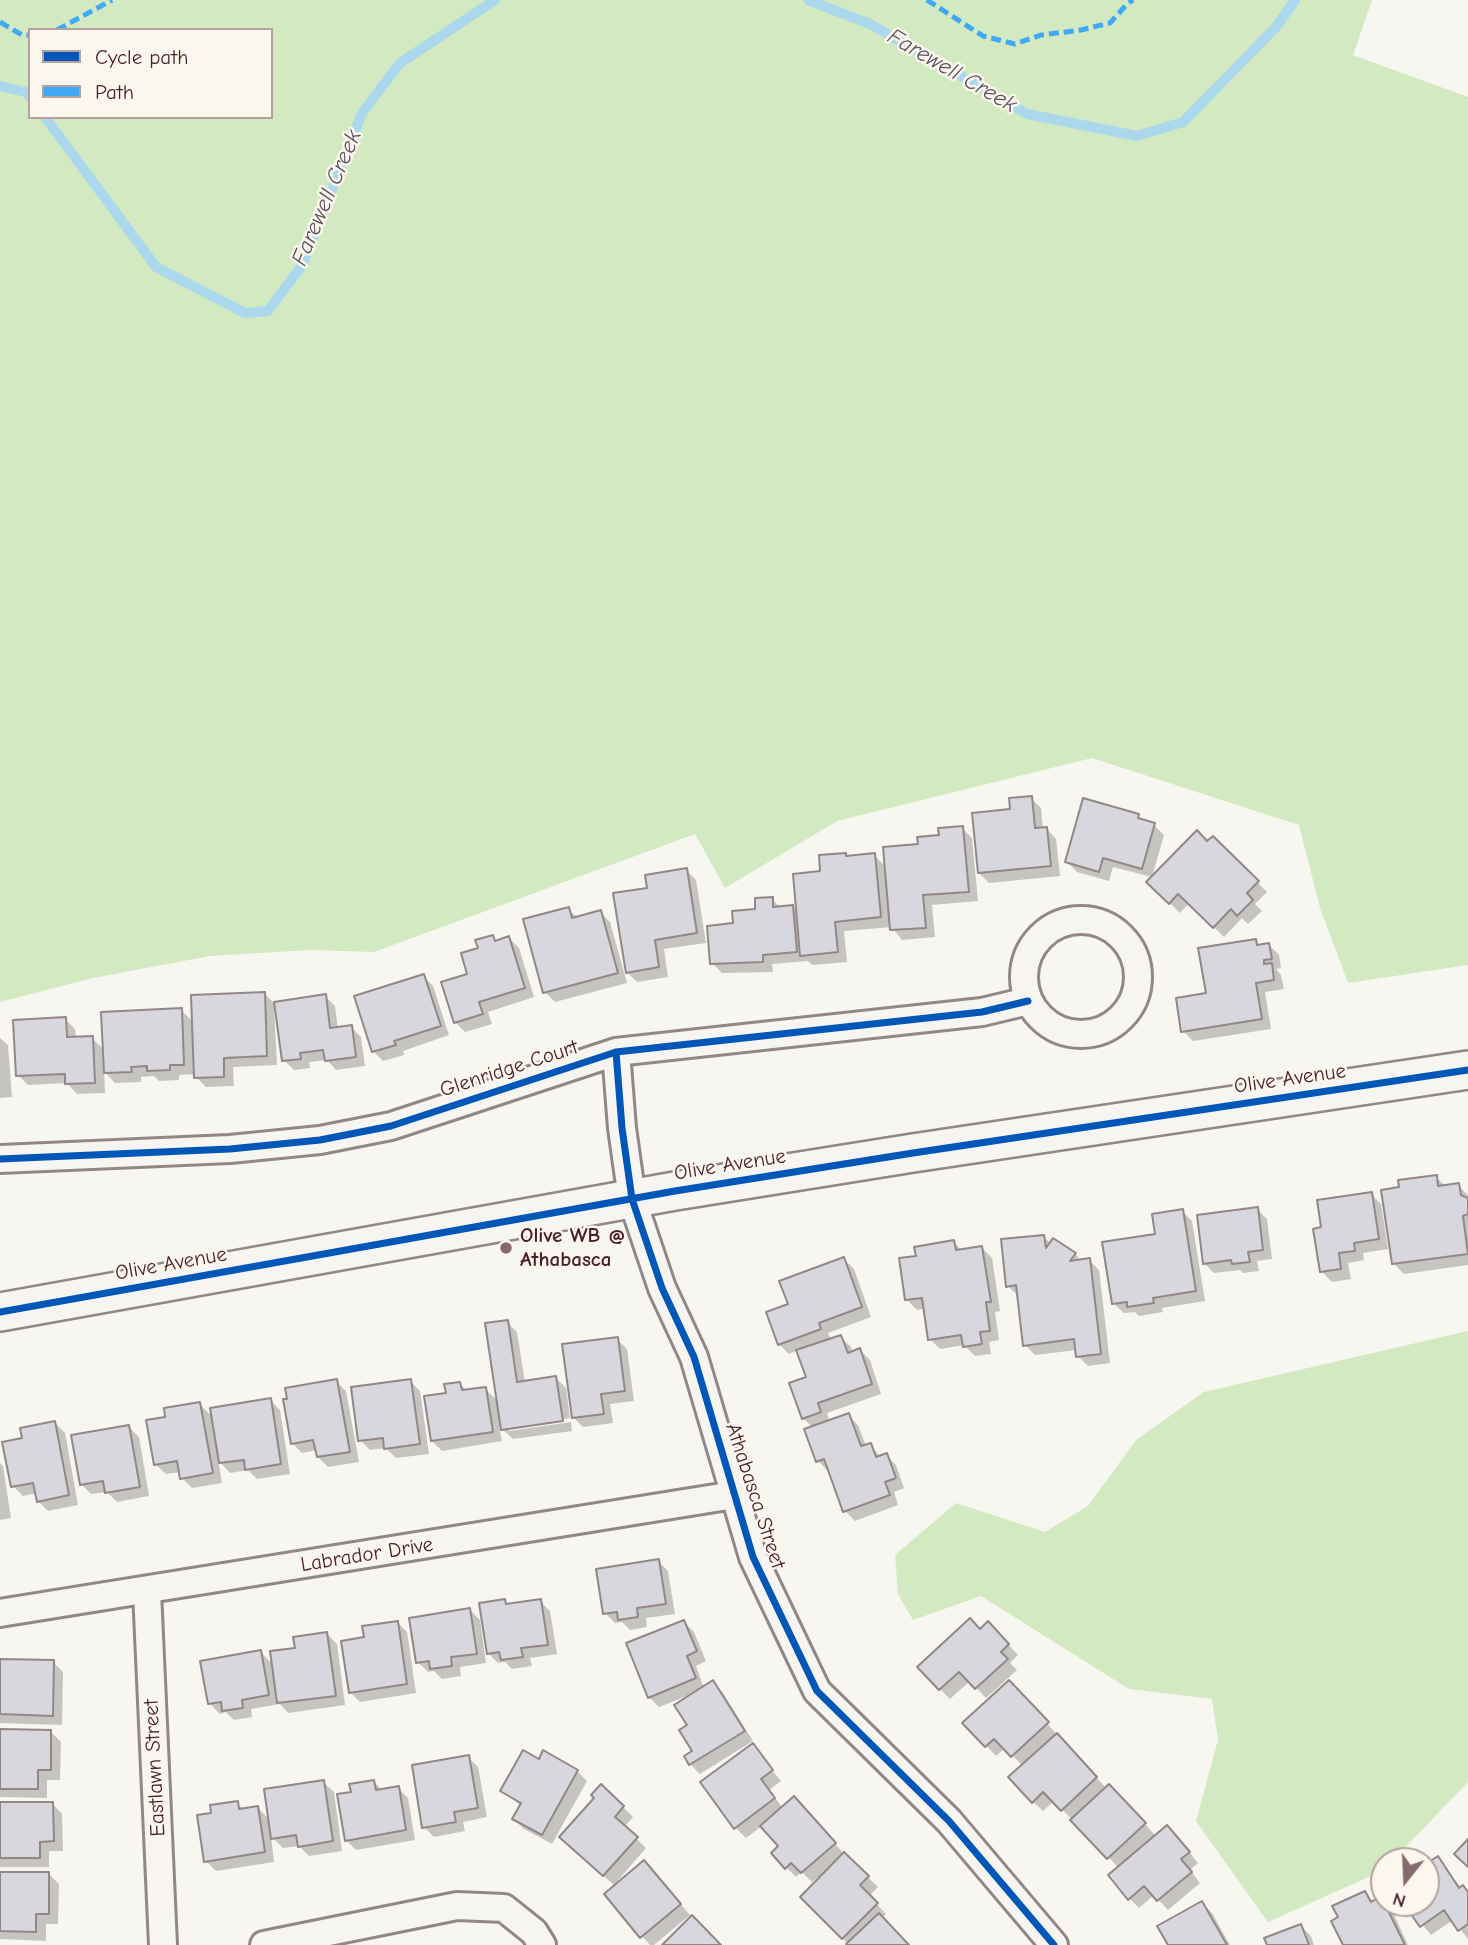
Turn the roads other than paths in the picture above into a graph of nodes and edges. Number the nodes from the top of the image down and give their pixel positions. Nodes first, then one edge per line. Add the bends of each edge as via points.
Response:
1 (1028, 1001) junction
2 (615, 1052) junction
3 (1468, 1070) edge
4 (0, 1159) edge
5 (632, 1199) junction
6 (0, 1312) edge
7 (734, 1495) junction
8 (147, 1591) junction
9 (0, 1613) edge
10 (163, 1945) edge
11 (264, 1945) edge
12 (542, 1945) edge
13 (1054, 1945) edge

1 - 1 street via 1025,965 1031,949 1042,934 1058,924 1094,921 1111,928 1125,940 1134,957 1135,995 1111,1026 1073,1033 1054,1028
1 - 2 street, Glenridge Court via 982,1012
2 - 4 street, Glenridge Court via 391,1126 320,1140 230,1149
2 - 5 street, Athabasca Street
3 - 5 main road, Olive Avenue
5 - 6 main road, Olive Avenue
5 - 7 street, Athabasca Street via 662,1288 694,1357
7 - 8 street, Labrador Drive
7 - 13 street, Athabasca Street via 753,1557 817,1691 949,1821
8 - 9 street, Labrador Drive
8 - 10 street, Eastlawn Street
11 - 12 street via 457,1906 504,1908 534,1932

